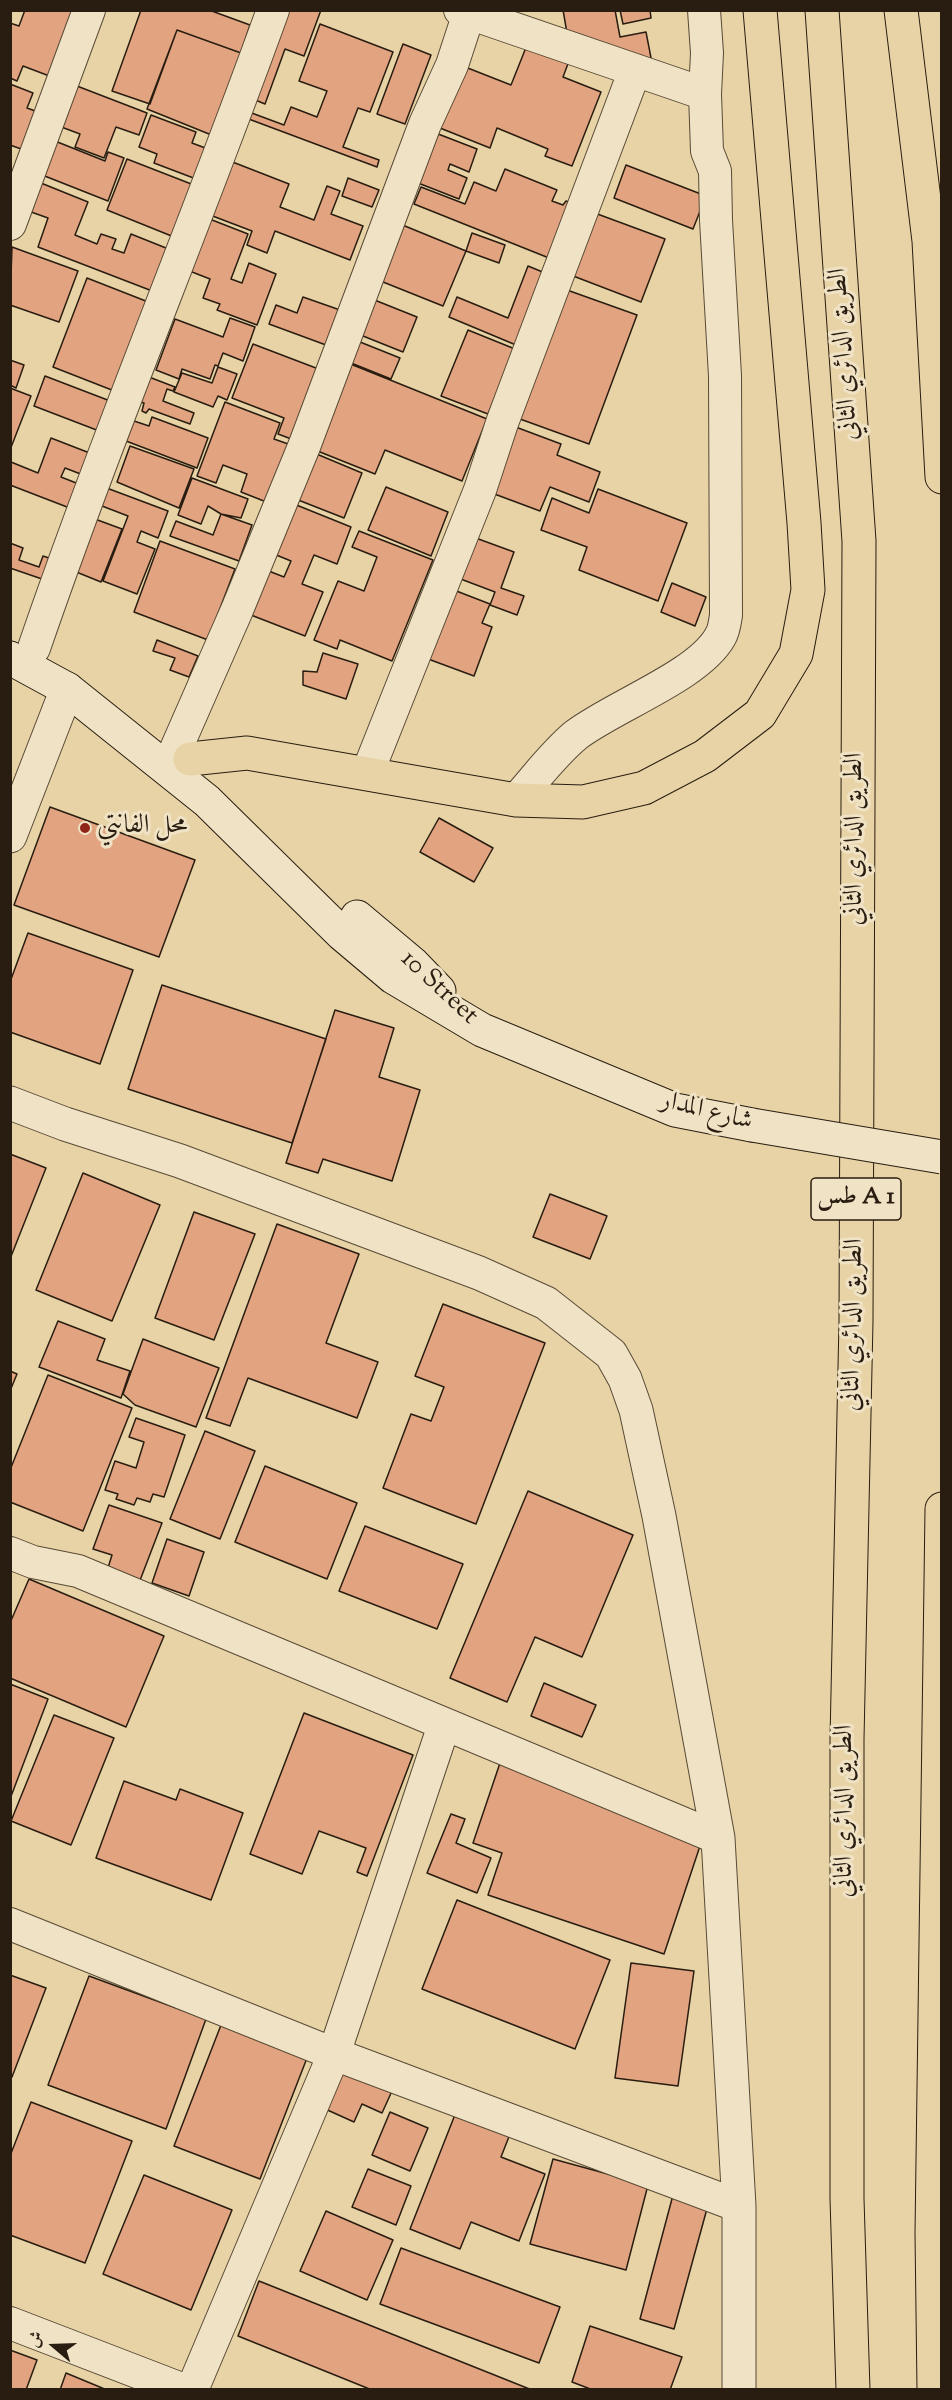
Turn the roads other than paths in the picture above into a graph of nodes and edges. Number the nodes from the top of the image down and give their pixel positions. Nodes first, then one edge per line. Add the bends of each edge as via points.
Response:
1 (89, 10) edge
2 (273, 10) edge
3 (704, 10) edge
4 (760, 10) edge
5 (822, 10) edge
6 (901, 10) edge
7 (464, 12) edge
8 (516, 20) edge
9 (635, 70) junction
10 (705, 94) junction
11 (10, 224) edge
12 (942, 477) edge
13 (18, 648) edge
14 (67, 689) junction
15 (183, 754) junction
16 (367, 774) junction
17 (516, 800) junction
18 (10, 836) edge
19 (482, 1030) junction
20 (10, 1103) edge
21 (942, 1157) edge
22 (942, 1509) edge
23 (10, 1553) edge
24 (444, 1725) junction
25 (718, 1838) junction
26 (10, 1924) edge
27 (334, 2054) junction
28 (739, 2206) junction
29 (10, 2323) edge
30 (184, 2390) edge
31 (192, 2390) edge
32 (739, 2390) edge
33 (853, 2390) edge
34 (934, 2390) edge

1 - 11 street
2 - 13 street via 62,568
3 - 10 street
4 - 17 highway via 804,523 807,590 795,654 760,714 705,756 644,788 583,802
5 - 33 highway, الطريق الدائري الثاني / طس A 1 via 859,541 855,1321 847,1739 847,2199
6 - 12 highway via 929,241
7 - 8 street
7 - 15 street via 452,65 425,124
8 - 9 street
9 - 10 street
9 - 16 street via 480,490
10 - 17 street via 707,151 715,171 725,376 726,615 721,636 705,656 665,684 600,718 574,737
13 - 14 street, 10 Street
13 - 15 street, 10 Street via 75,673
14 - 18 street
14 - 19 street, 10 Street via 207,801 393,977
15 - 16 highway via 247,753
15 - 19 street, 10 Street via 273,842
16 - 17 highway
19 - 21 street, شارع المدار, bridge via 675,1110
20 - 25 street via 180,1161 479,1273 546,1303 610,1354 625,1379 636,1410
22 - 34 highway via 932,2233
23 - 24 street via 78,1571
24 - 25 street
24 - 27 street
25 - 28 street
26 - 27 street
27 - 28 street
27 - 31 street
28 - 32 street
29 - 30 street

